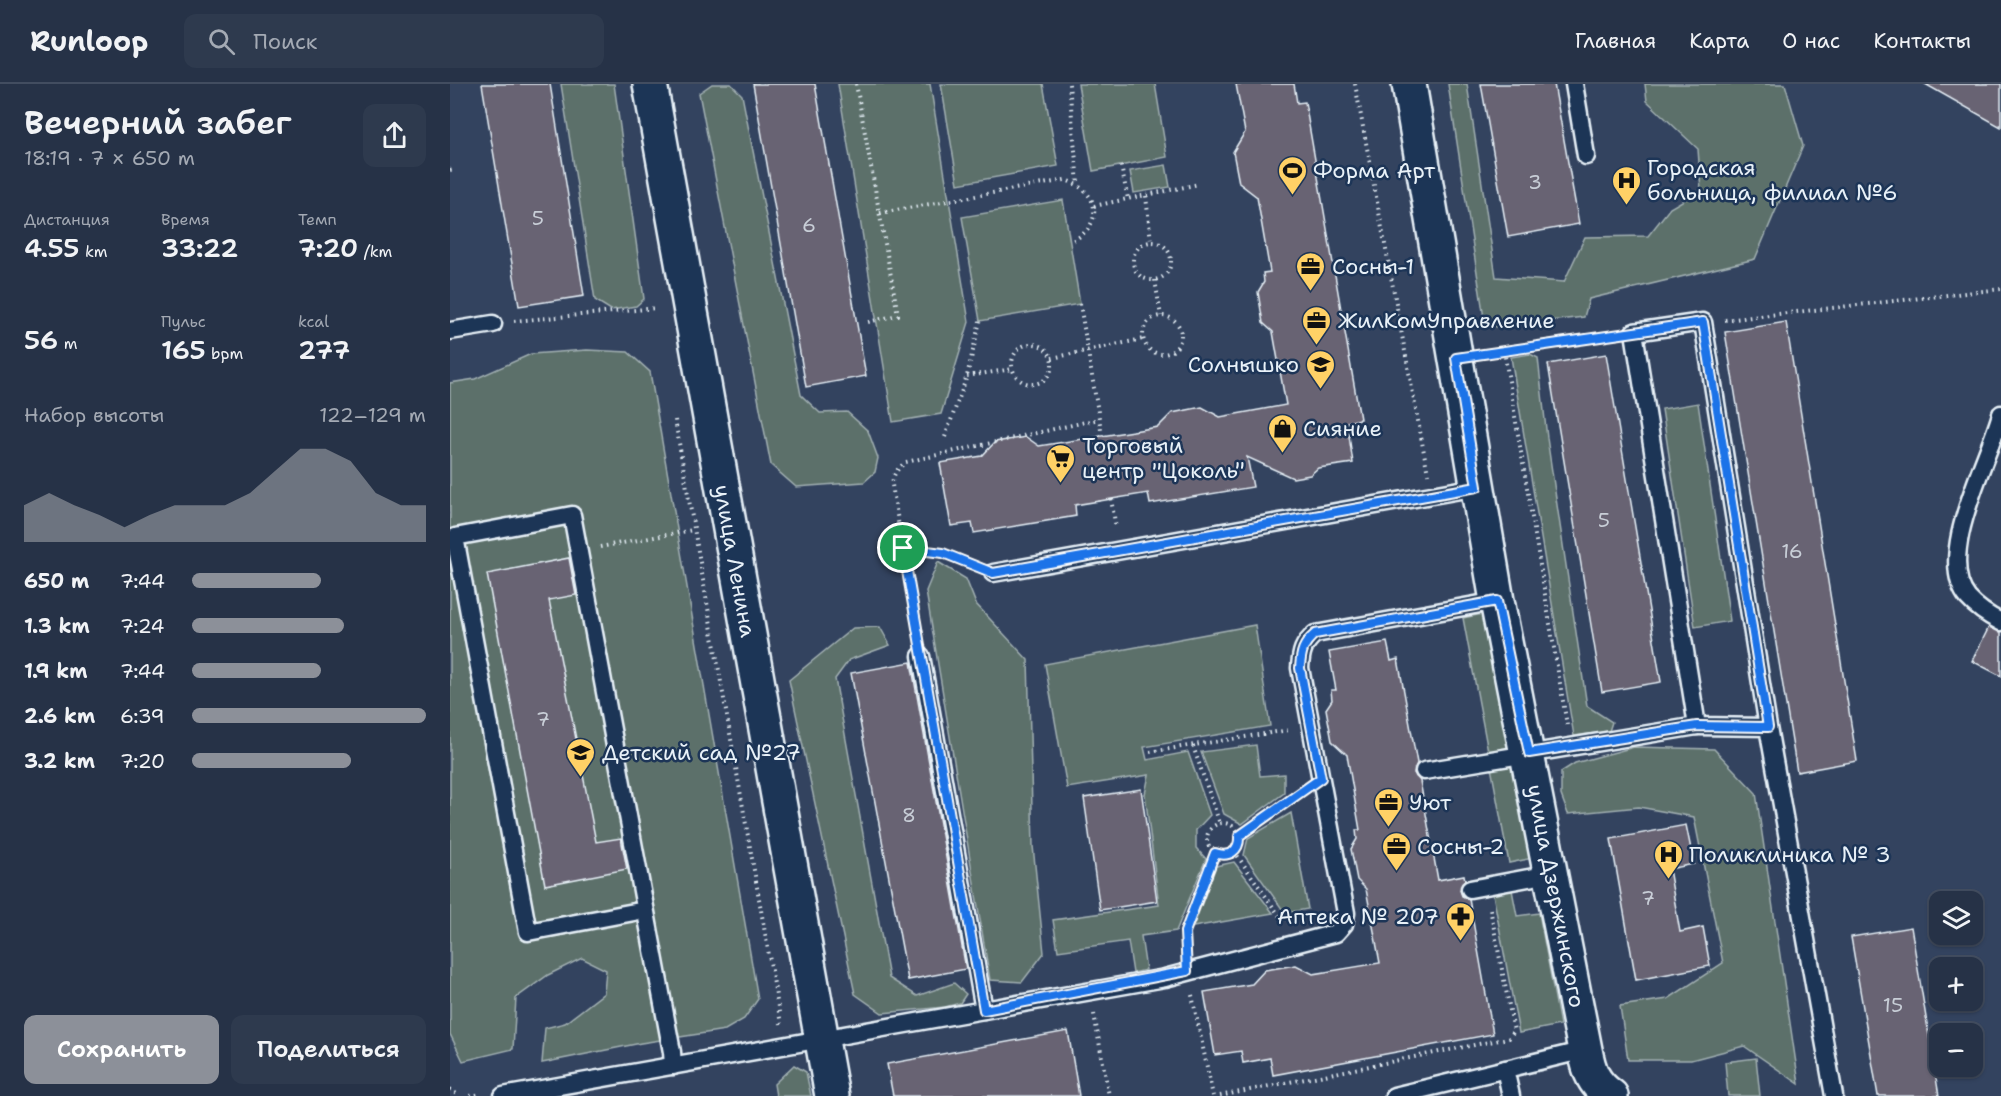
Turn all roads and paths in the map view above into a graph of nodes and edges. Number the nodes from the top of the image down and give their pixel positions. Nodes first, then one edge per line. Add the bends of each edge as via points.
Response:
1 (650, 84) edge
2 (856, 84) edge
3 (1069, 84) edge
4 (1409, 84) edge
5 (1574, 84) edge
6 (1586, 156) dead end
7 (1121, 166) dead end
8 (1078, 184) junction
9 (1199, 184) dead end
10 (1146, 196) junction
11 (1128, 199) junction
12 (1094, 206) junction
13 (880, 213) junction
14 (1151, 241) junction
15 (1070, 242) dead end
16 (1155, 280) junction
17 (2001, 289) edge
18 (655, 296) dead end
19 (1080, 304) dead end
20 (657, 308) junction
21 (658, 316) dead end
22 (1161, 316) junction
23 (980, 321) dead end
24 (868, 322) dead end
25 (1703, 322) junction
26 (493, 324) joint
27 (450, 332) edge
28 (1634, 332) junction
29 (1143, 339) junction
30 (1087, 351) junction
31 (1504, 351) junction
32 (1052, 358) junction
33 (1456, 358) junction
34 (1013, 369) junction
35 (967, 376) junction
36 (674, 417) dead end
37 (2001, 417) edge
38 (1099, 419) junction
39 (1102, 436) dead end
40 (945, 437) dead end
41 (1477, 487) junction
42 (693, 530) junction
43 (903, 548) junction
44 (579, 551) junction
45 (993, 573) joint
46 (1497, 601) junction
47 (2001, 622) edge
48 (921, 656) joint
49 (1311, 726) junction
50 (1697, 726) junction
51 (1768, 727) junction
52 (1193, 746) junction
53 (1570, 746) junction
54 (1150, 752) dead end
55 (1529, 753) junction
56 (1424, 771) dead end
57 (1321, 778) junction
58 (1220, 824) junction
59 (1239, 836) junction
60 (1234, 851) junction
61 (1215, 853) junction
62 (1550, 874) junction
63 (1478, 888) joint
64 (645, 910) junction
65 (1298, 942) junction
66 (1187, 971) junction
67 (1090, 991) junction
68 (984, 1010) junction
69 (781, 1028) dead end
70 (820, 1037) junction
71 (1585, 1050) junction
72 (673, 1066) junction
73 (1505, 1069) junction
74 (450, 1089) edge
75 (585, 1089) edge
76 (498, 1094) edge
77 (459, 1096) edge
78 (470, 1096) edge
79 (832, 1096) edge
80 (1109, 1096) edge
81 (1213, 1096) edge
82 (1220, 1096) edge
83 (1394, 1096) edge
84 (1511, 1096) edge
85 (1611, 1096) edge
86 (1834, 1096) edge

1 - 70 street, улица Ленина
2 - 13 path
3 - 8 path
4 - 33 street, улица Дзержинского
5 - 6 lane
7 - 11 path
8 - 12 path via 1089,194
8 - 13 path via 1065,180
9 - 10 path
10 - 11 path
10 - 14 path
11 - 12 path
12 - 15 path via 1091,226 1084,236
13 - 24 path via 898,315
14 - 16 path via 1165,246 1171,257 1170,270
14 - 16 path via 1137,248 1132,262 1142,278
16 - 22 path
17 - 25 path
18 - 20 path
19 - 30 path
20 - 21 path
20 - 26 path
22 - 29 path via 1149,321
22 - 29 path via 1178,324 1181,335 1177,347 1161,355 1150,350
23 - 35 path
25 - 28 lane
25 - 51 lane
26 - 27 lane
28 - 31 path
28 - 50 lane
29 - 30 path
30 - 32 path
30 - 38 path
31 - 33 path
31 - 53 path
32 - 34 path via 1044,347 1027,345 1014,357
32 - 34 path via 1049,375 1038,382 1026,382
33 - 41 street, улица Дзержинского
34 - 35 path
35 - 40 path
36 - 42 path
37 - 47 lane via 1957,548 1957,573 1967,597
38 - 39 path
38 - 43 path via 906,462 893,476 892,485
41 - 45 lane
41 - 46 street, улица Дзержинского
42 - 44 path
42 - 69 path
43 - 45 path via 943,553
43 - 48 path
44 - 64 lane
44 - 64 lane via 573,515 455,537 528,932
46 - 49 lane via 1315,634 1302,650 1300,668
46 - 55 street, улица Дзержинского
48 - 68 lane
49 - 52 path
49 - 57 lane
50 - 51 lane
50 - 53 lane
51 - 86 lane
52 - 54 path
52 - 58 path
53 - 55 lane
55 - 56 lane
55 - 62 street, улица Дзержинского
57 - 59 path
57 - 65 lane via 1346,913 1344,924 1336,933
58 - 59 path via 1234,827
58 - 61 path via 1208,836
59 - 60 path
60 - 61 path via 1225,855
60 - 65 path
61 - 66 path via 1185,932
62 - 63 lane
62 - 71 street, улица Дзержинского
63 - 82 path via 1514,1031 1509,1038
64 - 72 lane
65 - 66 lane
66 - 67 lane
66 - 81 path
67 - 68 lane
67 - 80 path
68 - 70 lane
70 - 72 lane
70 - 79 street, улица Ленина
71 - 73 lane
71 - 85 street, улица Дзержинского via 1593,1079
72 - 75 lane
73 - 83 lane
73 - 84 lane
74 - 77 path
75 - 76 lane
76 - 78 path

